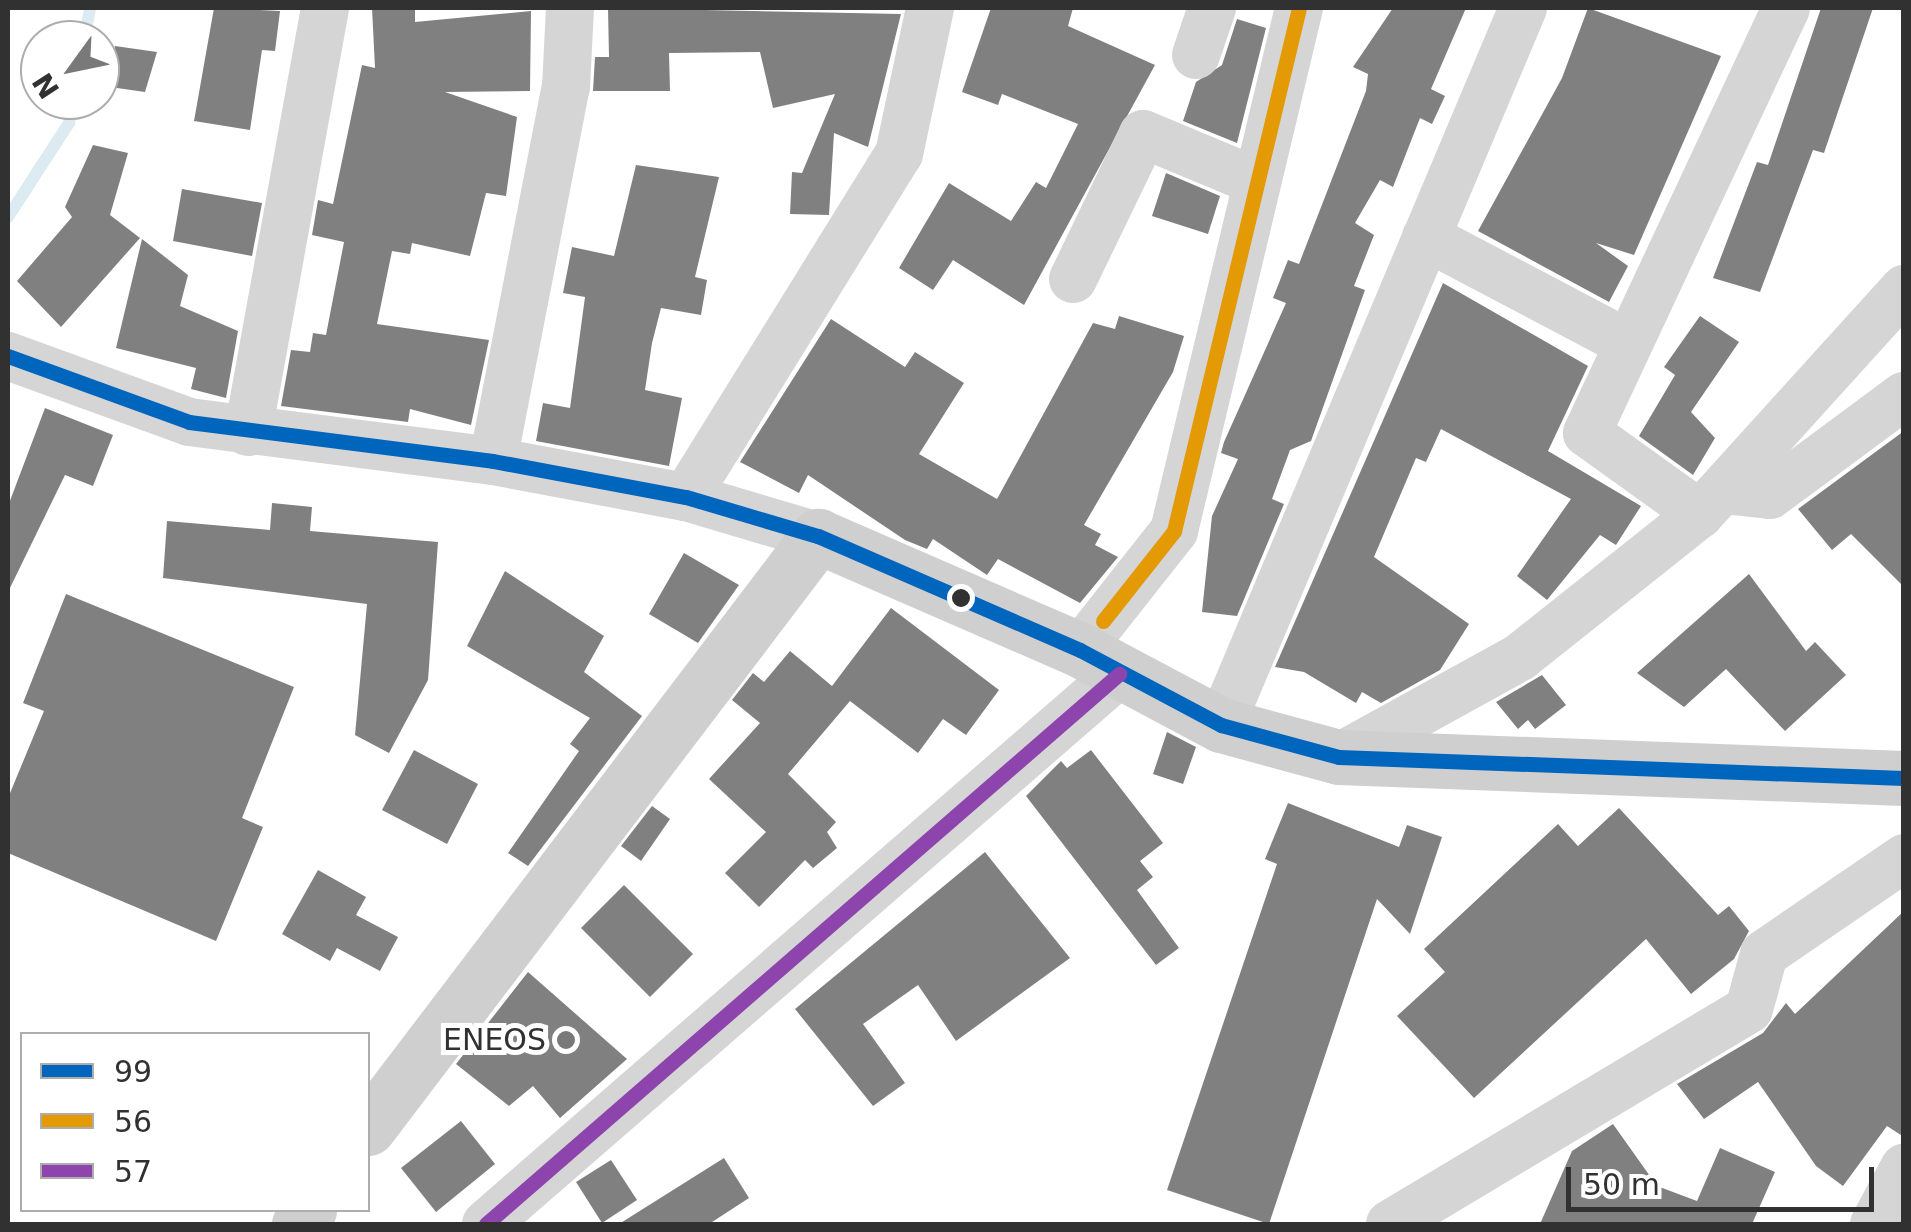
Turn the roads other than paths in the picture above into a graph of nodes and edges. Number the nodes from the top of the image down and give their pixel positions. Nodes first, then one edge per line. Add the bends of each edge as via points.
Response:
1 (325, 8) edge
2 (570, 8) edge
3 (930, 8) edge
4 (1212, 8) edge
5 (1299, 8) edge
6 (1523, 8) edge
7 (1786, 8) edge
8 (1196, 56) dead end
9 (1256, 181) junction
10 (1426, 238) junction
11 (1073, 279) dead end
12 (1904, 289) edge
13 (1629, 344) junction
14 (16, 371) edge
15 (1904, 396) edge
16 (248, 432) junction
17 (493, 461) junction
18 (686, 497) junction
19 (1711, 502) junction
20 (818, 536) junction
21 (1099, 662) junction
22 (1221, 725) junction
23 (1339, 757) junction
24 (1904, 778) edge
25 (1904, 858) edge
26 (370, 1125) edge
27 (1904, 1168) edge
28 (486, 1224) edge
29 (1390, 1224) edge
30 (1874, 1224) edge

1 - 16 street
2 - 17 street via 566,86
3 - 18 street via 900,154
4 - 8 street
5 - 9 street
6 - 10 street
7 - 13 street
9 - 11 street via 1143,134
9 - 21 street via 1174,530
10 - 13 street
10 - 22 street
12 - 19 street
13 - 19 street via 1588,433
14 - 16 street via 189,422
15 - 19 street via 1770,495
16 - 17 street
17 - 18 street
18 - 20 street
19 - 23 street via 1520,657
20 - 21 street
20 - 26 street
21 - 22 street
21 - 28 street
22 - 23 street
23 - 24 street
25 - 29 street via 1764,954 1750,1008
27 - 30 street

